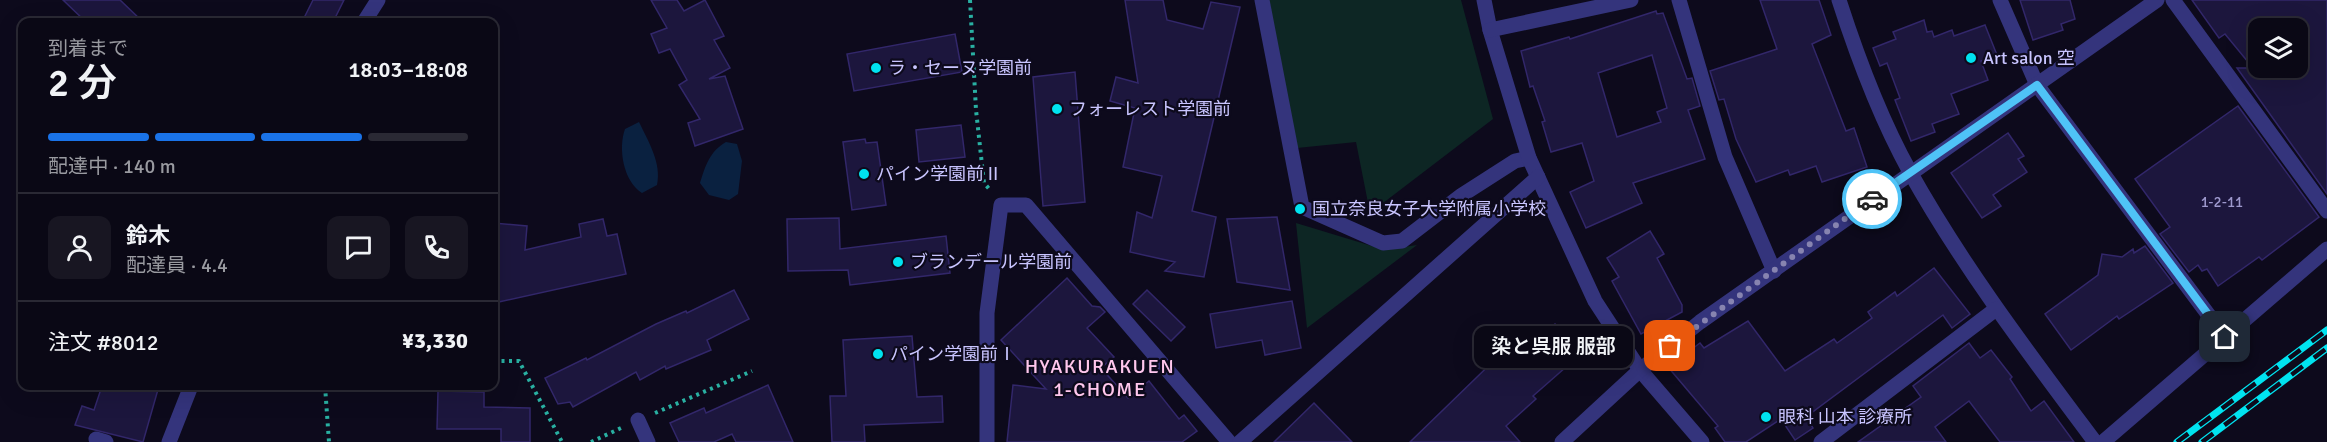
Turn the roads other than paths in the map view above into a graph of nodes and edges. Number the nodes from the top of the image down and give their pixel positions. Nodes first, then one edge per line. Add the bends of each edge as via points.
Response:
1 (1262, 0) edge
2 (1485, 0) edge
3 (1631, 0) edge
4 (1679, 0) edge
5 (1839, 0) edge
6 (2001, 0) edge
7 (2157, 0) edge
8 (2173, 0) edge
9 (371, 2) edge
10 (365, 18) edge
11 (1490, 30) junction
12 (2037, 85) junction
13 (1529, 158) junction
14 (1910, 172) junction
15 (1538, 177) junction
16 (2327, 211) edge
17 (2327, 249) edge
18 (1774, 271) junction
19 (1996, 309) junction
20 (2225, 337) junction
21 (1640, 370) junction
22 (189, 390) edge
23 (638, 420) road end
24 (169, 442) edge
25 (648, 442) edge
26 (987, 442) edge
27 (1229, 442) edge
28 (1240, 442) edge
29 (1562, 442) edge
30 (1702, 442) edge
31 (1821, 442) edge
32 (2095, 442) edge
33 (2103, 442) edge

1 - 13 street via 1302,207 1383,243 1402,241 1462,195 1515,161
2 - 11 street
3 - 11 street
4 - 18 street via 1725,157
5 - 14 street via 1873,95
6 - 12 street
7 - 12 street
8 - 16 street
9 - 10 street
11 - 13 street
12 - 14 street
12 - 20 street
13 - 15 street
14 - 18 street
14 - 19 street
15 - 21 street via 1596,301
15 - 28 street
17 - 20 street
18 - 21 street
19 - 31 street
19 - 32 street
20 - 33 street
21 - 29 street
21 - 30 street
22 - 24 street
23 - 25 street
26 - 27 street via 987,313 1001,205 1026,205

